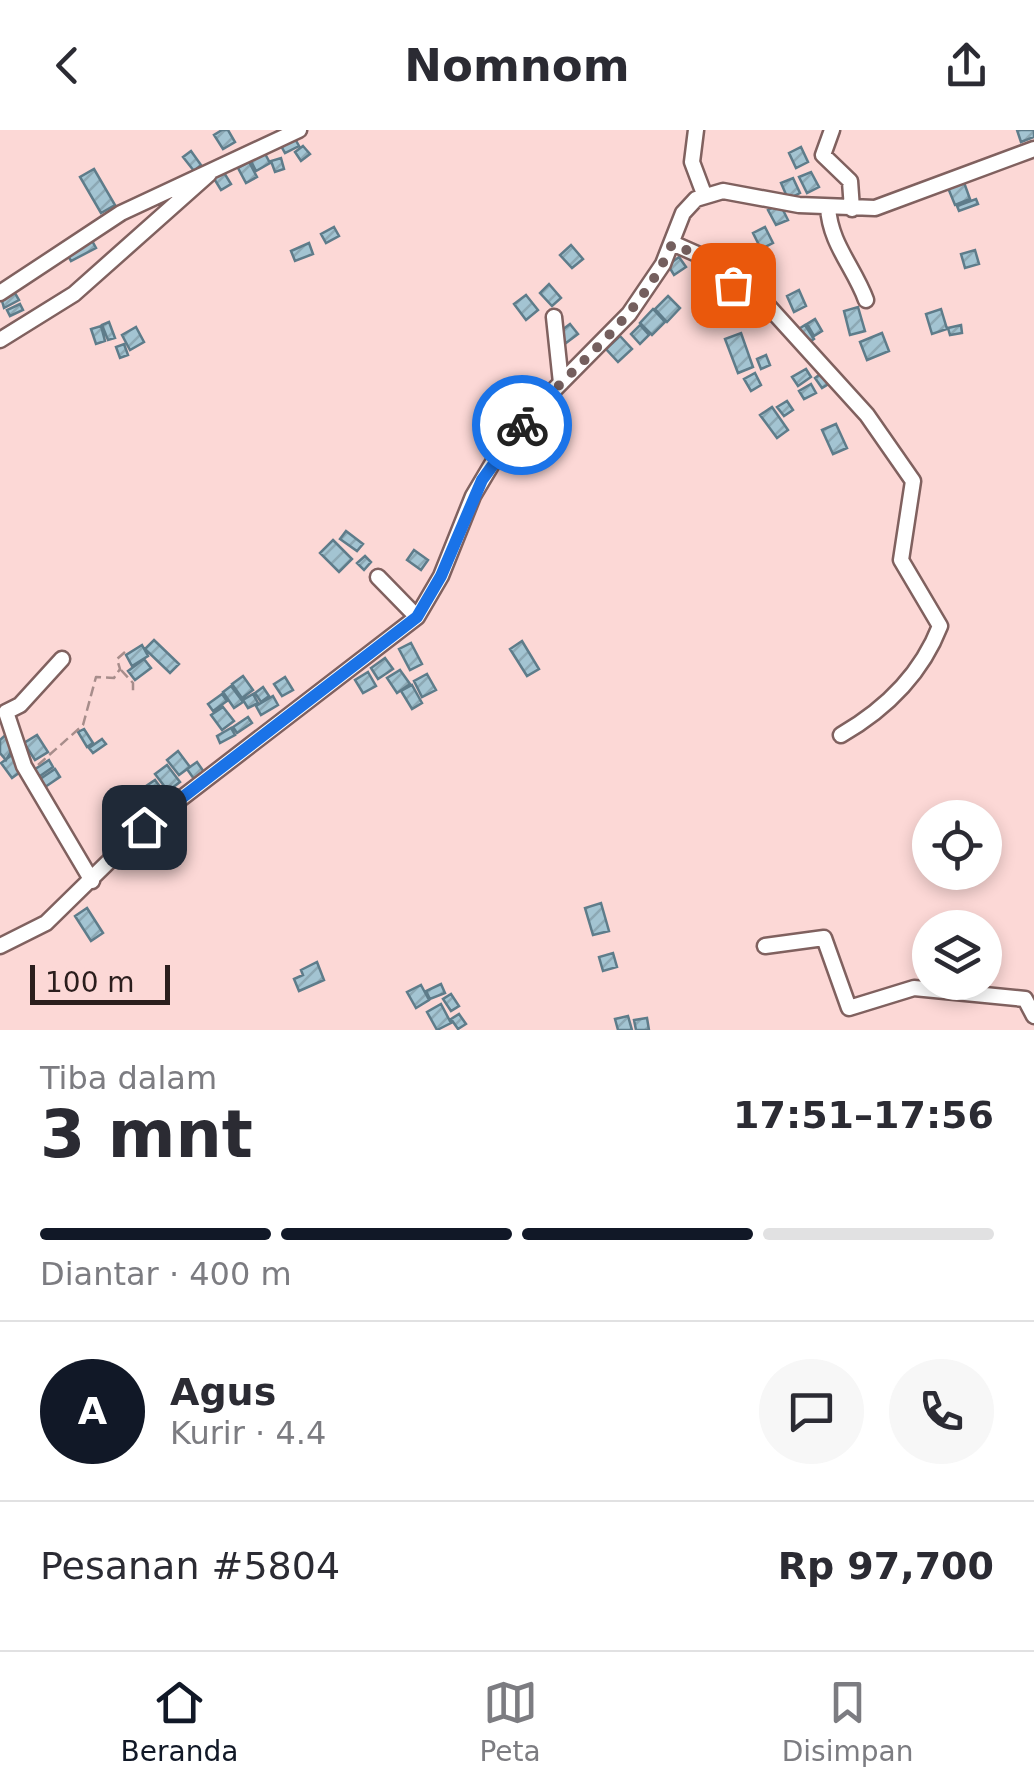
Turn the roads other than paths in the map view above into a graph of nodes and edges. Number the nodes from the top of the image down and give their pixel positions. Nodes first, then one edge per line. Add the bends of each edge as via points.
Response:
1 (299, 130) edge
2 (696, 130) edge
3 (832, 130) edge
4 (1034, 148) edge
5 (221, 164) junction
6 (704, 194) junction
7 (828, 207) junction
8 (852, 209) junction
9 (672, 244) junction
10 (0, 293) edge
11 (866, 300) dead end
12 (554, 317) dead end
13 (0, 340) edge
14 (561, 382) junction
15 (378, 578) dead end
16 (417, 617) junction
17 (62, 659) dead end
18 (841, 735) dead end
19 (92, 882) junction
20 (0, 946) edge
21 (765, 946) dead end
22 (1034, 1016) edge

1 - 5 street
2 - 6 street via 692,162
3 - 8 street via 822,154 850,181
4 - 8 street via 887,205
5 - 10 street via 106,222
5 - 13 street via 74,294
6 - 7 street
6 - 9 street via 683,213
7 - 8 street
7 - 11 street via 835,244
9 - 14 street via 630,314
9 - 18 street via 722,265 737,290 769,308 867,415 913,481 901,560 940,626 928,657 887,706
12 - 14 street
14 - 16 street via 494,459
15 - 16 street
16 - 19 street via 166,809
17 - 19 street via 6,712 14,745
19 - 20 street via 46,923
21 - 22 street via 824,938 849,1008 914,988 1025,999

